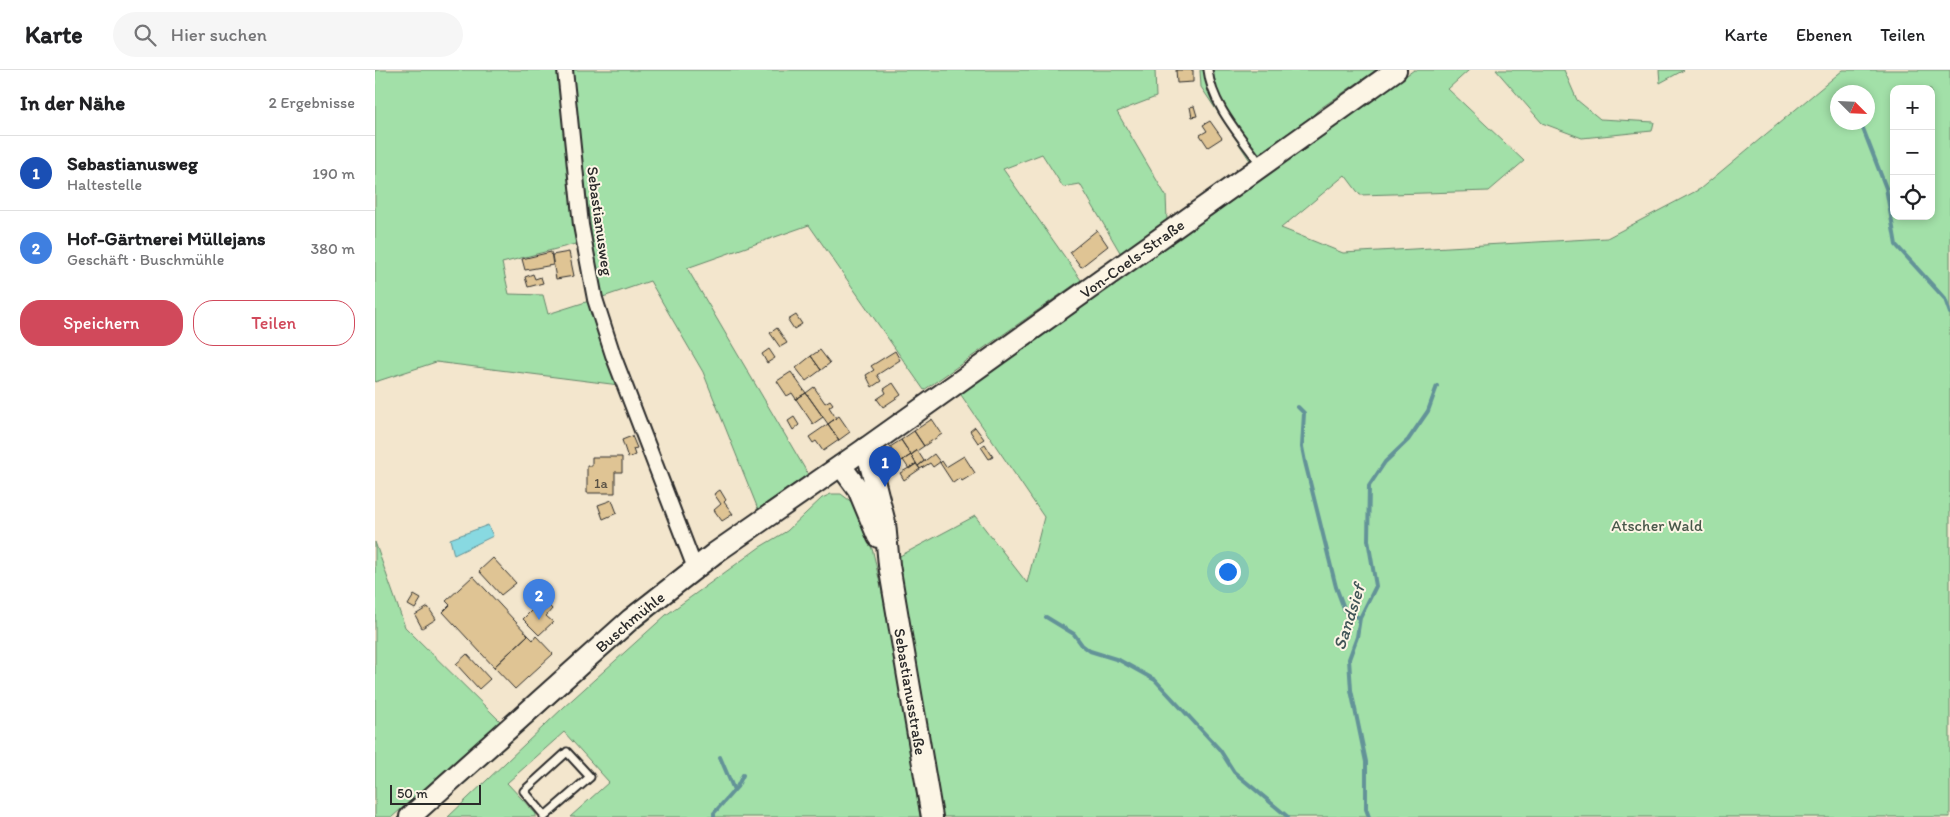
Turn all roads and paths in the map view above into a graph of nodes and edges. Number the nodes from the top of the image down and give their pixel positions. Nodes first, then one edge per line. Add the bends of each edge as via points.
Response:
1 (565, 70) edge
2 (1208, 70) edge
3 (1397, 70) edge
4 (1261, 165) junction
5 (866, 448) junction
6 (841, 466) junction
7 (889, 565) junction
8 (695, 568) junction
9 (545, 816) edge
10 (410, 817) edge
11 (932, 817) edge

1 - 8 street, Sebastianusweg via 581,225 595,299 613,355
2 - 4 lane via 1217,102
3 - 4 main road, Von-Coels-Straße
4 - 5 main road, Von-Coels-Straße
5 - 6 main road, Buschmühle
5 - 7 main road, Sebastianusstraße via 885,523
6 - 7 main road, Sebastianusstraße via 858,489
6 - 8 main road, Buschmühle
7 - 11 main road, Sebastianusstraße
8 - 10 main road, Buschmühle via 631,619
9 - 9 lane via 590,777 567,752 524,791

